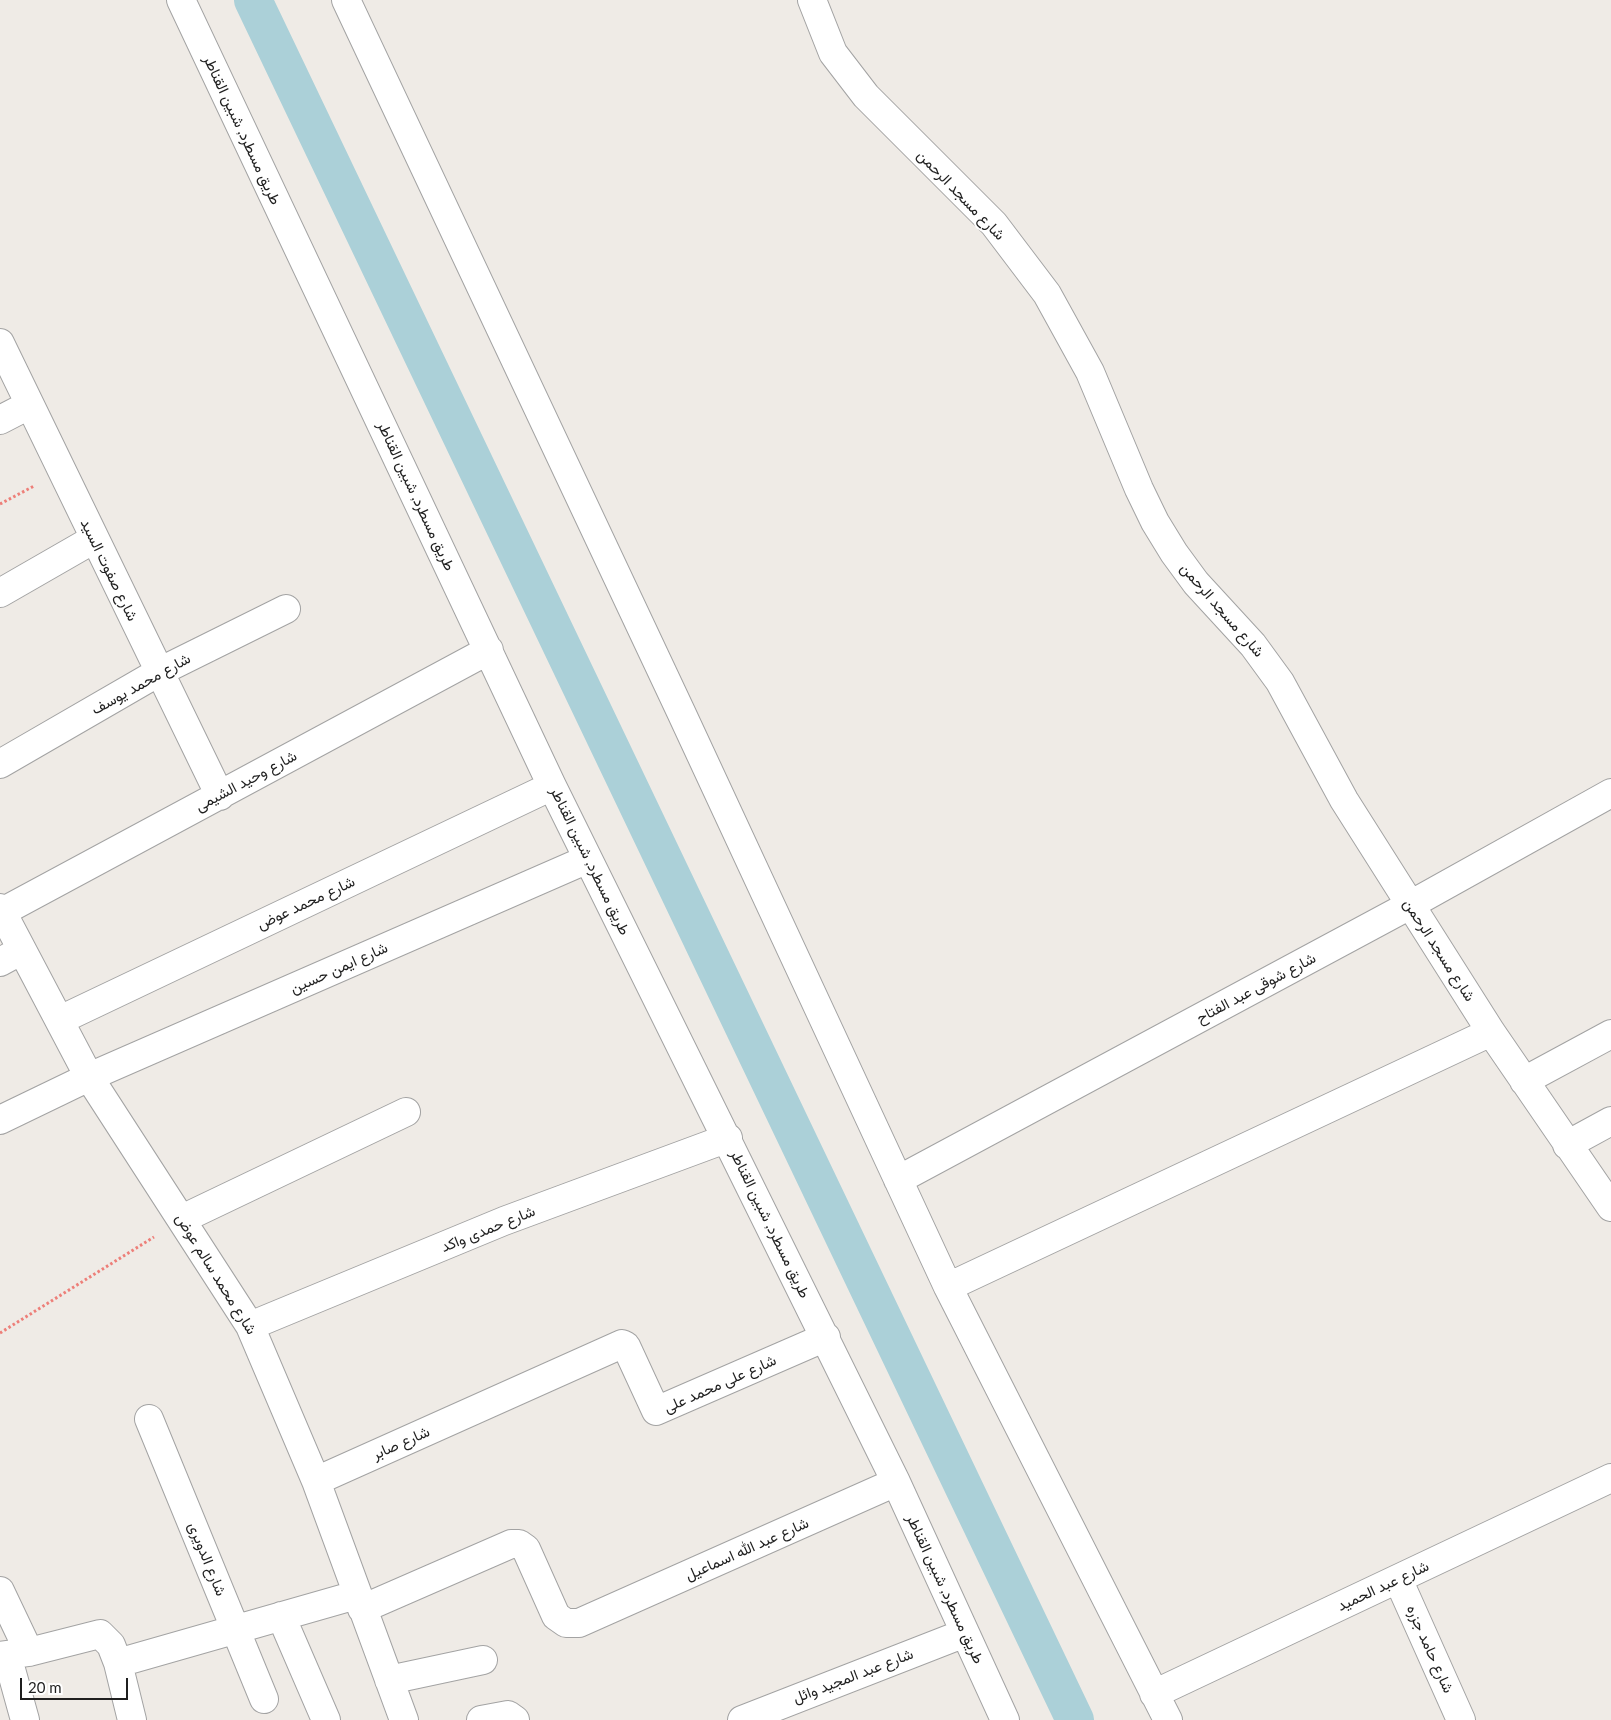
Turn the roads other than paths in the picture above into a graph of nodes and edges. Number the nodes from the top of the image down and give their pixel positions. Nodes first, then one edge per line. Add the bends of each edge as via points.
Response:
1 (181, 0) edge
2 (346, 0) edge
3 (812, 0) edge
4 (0, 343) edge
5 (29, 405) junction
6 (0, 420) edge
7 (94, 539) junction
8 (0, 593) edge
9 (286, 609) dead end
10 (489, 650) junction
11 (159, 672) junction
12 (0, 764) edge
13 (552, 786) junction
14 (1611, 793) edge
15 (220, 796) junction
16 (588, 859) junction
17 (1410, 905) junction
18 (1, 910) edge
19 (11, 956) edge
20 (60, 1020) junction
21 (1491, 1032) junction
22 (1611, 1034) edge
23 (89, 1076) junction
24 (1524, 1081) junction
25 (406, 1112) dead end
26 (0, 1120) edge
27 (1611, 1121) edge
28 (728, 1138) junction
29 (1567, 1145) junction
30 (898, 1180) junction
31 (1610, 1202) edge
32 (182, 1219) junction
33 (948, 1287) junction
34 (250, 1326) junction
35 (826, 1337) junction
36 (485, 1405) joint
37 (149, 1419) dead end
38 (1611, 1478) edge
39 (316, 1481) junction
40 (896, 1482) junction
41 (1398, 1579) junction
42 (0, 1591) edge
43 (359, 1602) junction
44 (281, 1616) junction
45 (235, 1629) junction
46 (965, 1633) junction
47 (12, 1655) edge
48 (483, 1660) dead end
49 (118, 1663) junction
50 (389, 1680) junction
51 (1154, 1694) junction
52 (264, 1699) dead end
53 (25, 1720) edge
54 (132, 1720) edge
55 (326, 1720) edge
56 (404, 1720) edge
57 (481, 1720) edge
58 (515, 1720) edge
59 (742, 1720) edge
60 (1005, 1720) edge
61 (1168, 1720) edge
62 (1461, 1720) edge

1 - 10 street, طريق مسطرد, شبين القناطر
2 - 30 street
3 - 17 street, شارع مسجد الرحمن via 833,53 866,96 994,224 1047,294 1090,372 1155,522 1174,554 1253,645 1280,682 1344,800
4 - 5 street, شارع صفوت السيد
5 - 6 street
5 - 7 street, شارع صفوت السيد
7 - 8 street
7 - 11 street, شارع صفوت السيد
9 - 11 street, شارع محمد يوسف
10 - 13 street, طريق مسطرد, شبين القناطر
10 - 15 street, شارع وحيد الشيمى
11 - 12 street, شارع محمد يوسف
11 - 15 street, شارع صفوت السيد
13 - 16 street, طريق مسطرد, شبين القناطر
13 - 20 street, شارع محمد عوض
14 - 17 street, شارع شوقى عبد الفتاح
15 - 18 street, شارع وحيد الشيمى
16 - 23 street, شارع ايمن حسين
16 - 28 street, طريق مسطرد, شبين القناطر
17 - 21 street, شارع مسجد الرحمن
17 - 30 street, شارع شوقى عبد الفتاح
18 - 19 street, شارع محمد سالم عوض
19 - 20 street, شارع محمد سالم عوض
20 - 23 street, شارع محمد سالم عوض
21 - 24 street, شارع مسجد الرحمن
21 - 33 street
22 - 24 street
23 - 26 street, شارع ايمن حسين
23 - 32 street, شارع محمد سالم عوض
24 - 29 street, شارع مسجد الرحمن
25 - 32 street
27 - 29 street
28 - 34 street, شارع حمدى واكد via 504,1221
28 - 35 street, طريق مسطرد, شبين القناطر
29 - 31 street, شارع مسجد الرحمن
30 - 33 street
32 - 34 street, شارع محمد سالم عوض
33 - 51 street
34 - 39 street, شارع محمد سالم عوض
35 - 36 street, شارع على محمد على via 656,1412 623,1344
35 - 40 street, طريق مسطرد, شبين القناطر
36 - 39 street, شارع صابر
37 - 45 street, شارع الدويرى
38 - 41 street, شارع عبد الحميد
39 - 43 street, شارع محمد سالم عوض
40 - 43 street, شارع عبد الله اسماعيل via 579,1623 566,1623 556,1616 526,1549 519,1544 511,1544
40 - 46 street, طريق مسطرد, شبين القناطر
41 - 51 street, شارع عبد الحميد
41 - 62 street, شارع حامد جزره
42 - 47 street
43 - 44 street
43 - 50 street, شارع محمد سالم عوض
44 - 45 street
44 - 55 street
45 - 49 street
45 - 52 street, شارع الدويرى
46 - 59 street, شارع عبد المجيد وائل
46 - 60 street, طريق مسطرد, شبين القناطر
47 - 49 street via 100,1634 111,1645
47 - 53 street
48 - 50 street
49 - 54 street
50 - 56 street, شارع محمد سالم عوض
51 - 61 street
57 - 58 street via 508,1715

